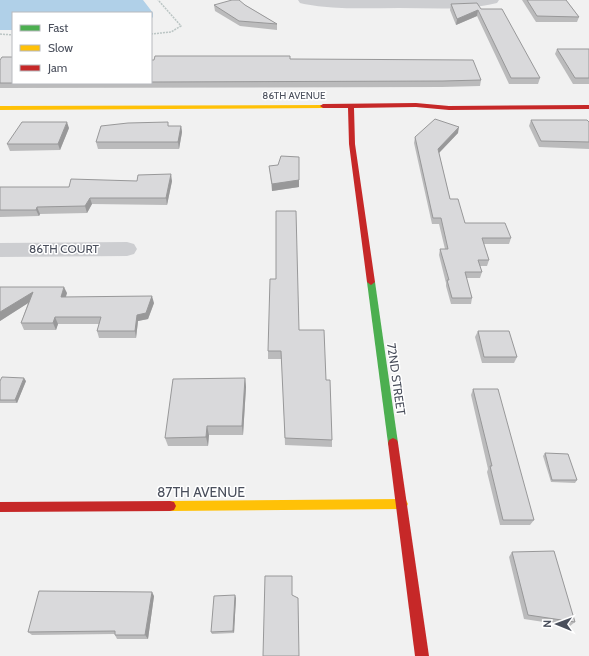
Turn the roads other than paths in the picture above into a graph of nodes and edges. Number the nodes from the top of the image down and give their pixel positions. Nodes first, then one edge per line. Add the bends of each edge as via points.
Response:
1 (304, 0) edge
2 (493, 0) edge
3 (419, 2) edge
4 (351, 106) junction
5 (589, 107) edge
6 (0, 108) edge
7 (127, 249) dead end
8 (0, 250) edge
9 (402, 504) junction
10 (0, 507) edge
11 (422, 656) edge

1 - 3 street via 330,4
2 - 3 street via 475,3
4 - 5 street, 86TH AVENUE
4 - 6 street, 86TH AVENUE
4 - 9 street, 72ND STREET via 352,144
7 - 8 street, 86TH COURT
9 - 10 street, 87TH AVENUE
9 - 11 street, 72ND STREET

